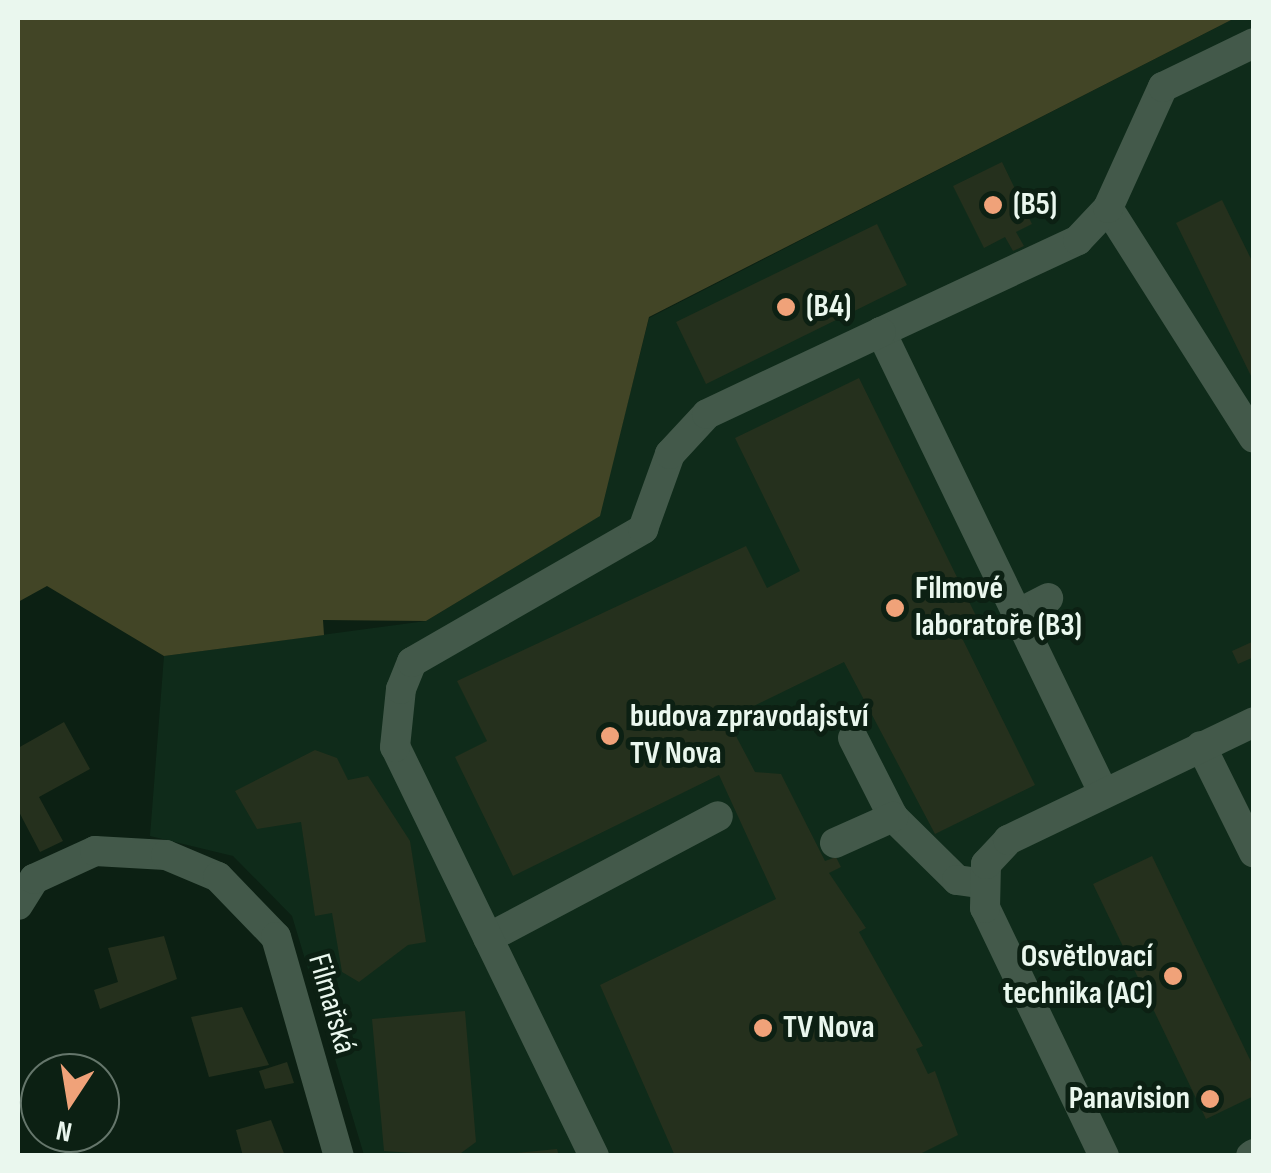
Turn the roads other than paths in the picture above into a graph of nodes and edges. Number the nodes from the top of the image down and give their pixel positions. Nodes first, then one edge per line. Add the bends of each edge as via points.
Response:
1 (1254, 43) edge
2 (1108, 208) junction
3 (880, 332) junction
4 (1254, 438) edge
5 (1048, 598) dead end
6 (1017, 614) junction
7 (1254, 722) edge
8 (853, 738) dead end
9 (1201, 746) junction
10 (1103, 792) junction
11 (718, 816) dead end
12 (893, 817) junction
13 (835, 843) dead end
14 (1254, 853) edge
15 (984, 884) junction
16 (18, 905) edge
17 (488, 938) junction
18 (339, 1156) edge
19 (594, 1156) edge
20 (1104, 1156) edge

1 - 2 street via 1164,87
2 - 3 street via 1078,240
2 - 4 street
3 - 6 street
3 - 17 street via 707,414 670,454 643,529 412,662 392,720 395,747
5 - 6 street
6 - 10 street
7 - 9 street
8 - 12 street
9 - 10 street
9 - 14 street
10 - 15 street via 1008,840 986,864
11 - 17 street
12 - 13 street
12 - 15 street via 956,880
15 - 20 street via 985,908
16 - 18 street, Filmařská via 34,879 95,851 166,855 218,877 276,937
17 - 19 street

